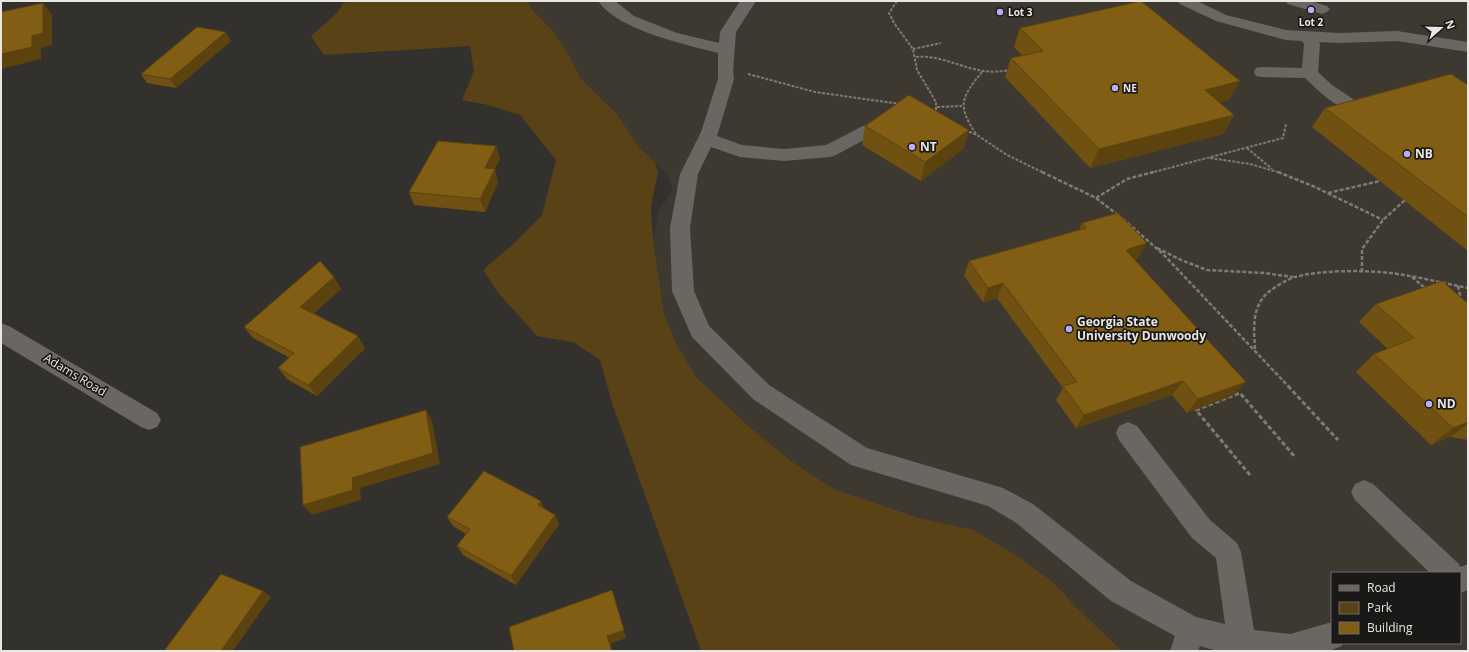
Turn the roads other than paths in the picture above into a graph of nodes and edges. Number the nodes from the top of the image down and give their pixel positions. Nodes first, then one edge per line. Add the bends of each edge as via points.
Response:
1 (606, 1) edge
2 (748, 1) edge
3 (1185, 1) edge
4 (1293, 1) edge
5 (1322, 9) dead end
6 (1308, 36) junction
7 (1468, 47) edge
8 (727, 50) junction
9 (1262, 72) dead end
10 (1310, 73) junction
11 (1350, 105) edge
12 (869, 130) edge
13 (706, 139) junction
14 (1, 332) edge
15 (148, 420) dead end
16 (1128, 433) dead end
17 (1364, 492) dead end
18 (1448, 572) edge
19 (1331, 636) edge
20 (1188, 641) edge
21 (1242, 643) junction
22 (1291, 650) edge

1 - 8 street via 629,19 670,36
2 - 8 street via 728,32
3 - 6 street via 1221,18 1286,35
4 - 5 street
6 - 7 street via 1339,38 1421,33
6 - 10 street via 1312,44
8 - 13 street via 726,79
9 - 10 street
10 - 11 street via 1326,89
12 - 13 street via 830,151 799,154 766,154 740,150
13 - 20 street via 689,174 680,228 683,291 700,332 761,392 860,457 994,496 1024,513
14 - 15 street, Adams Road
16 - 21 street via 1201,529 1228,552
17 - 18 street
19 - 22 street
20 - 21 street
21 - 22 street

